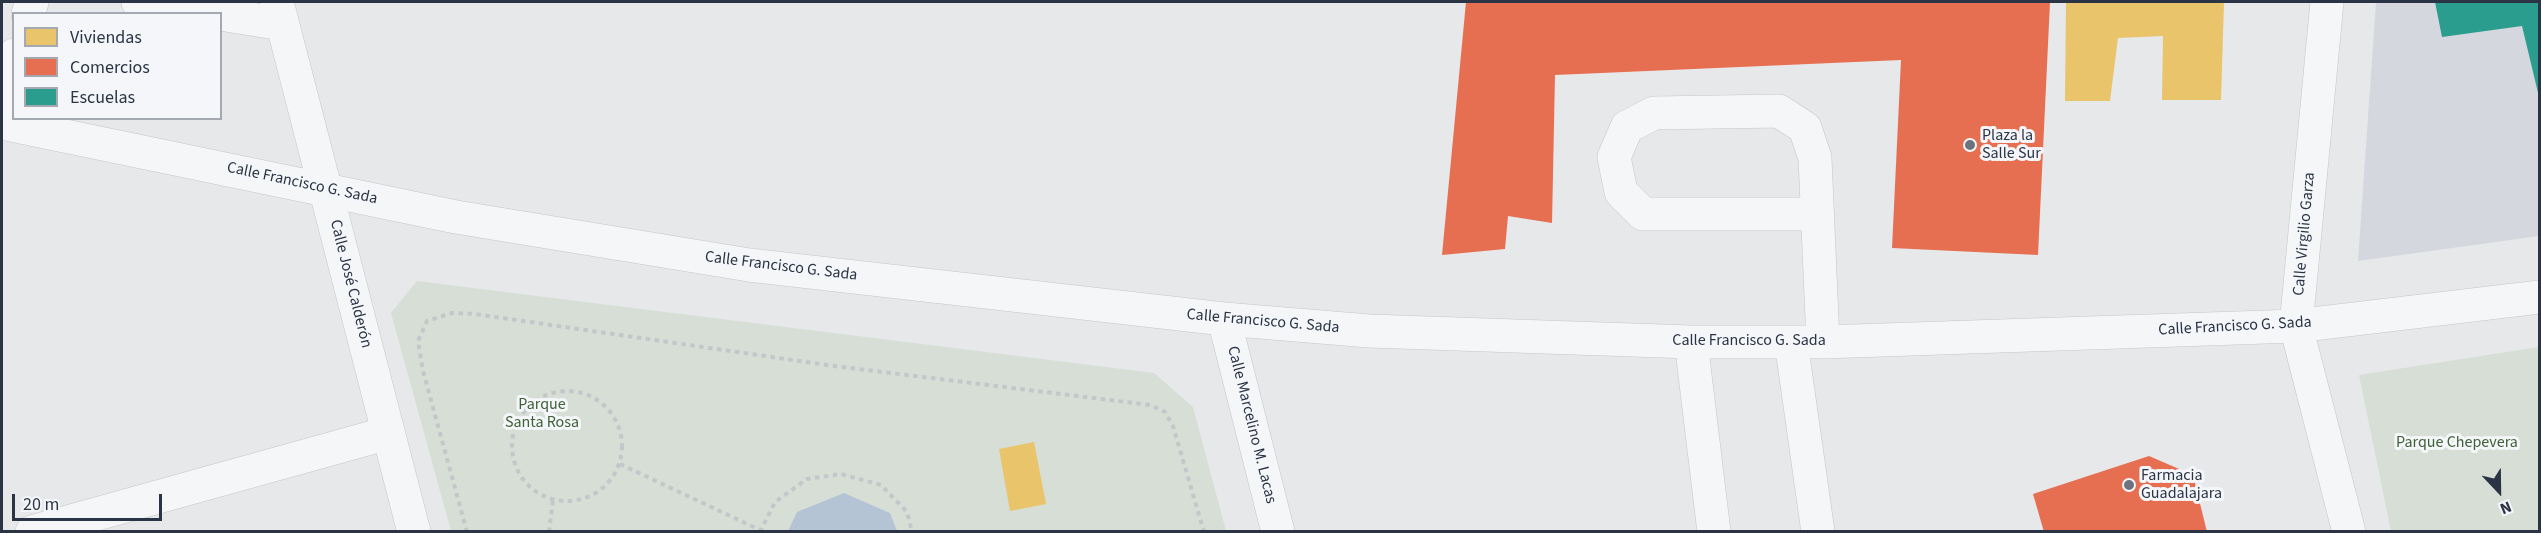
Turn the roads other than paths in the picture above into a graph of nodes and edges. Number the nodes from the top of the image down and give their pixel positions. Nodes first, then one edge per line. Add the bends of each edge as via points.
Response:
1 (138, 2) edge
2 (2327, 2) edge
3 (205, 12) edge
4 (280, 13) edge
5 (222, 14) edge
6 (12, 64) edge
7 (2, 108) edge
8 (2, 123) edge
9 (326, 189) junction
10 (1817, 214) junction
11 (2540, 297) edge
12 (1224, 319) junction
13 (2296, 326) junction
14 (1691, 342) junction
15 (1791, 342) junction
16 (1823, 342) junction
17 (388, 434) junction
18 (32, 531) edge
19 (414, 531) edge
20 (1278, 531) edge
21 (1714, 531) edge
22 (1818, 531) edge
23 (2349, 531) edge

1 - 3 street
2 - 13 street, Calle Virgilio Garza
4 - 5 street
4 - 9 street, Calle José Calderón
6 - 7 street
8 - 9 street, Calle Francisco G. Sada
9 - 12 street, Calle Francisco G. Sada via 456,217 750,265
9 - 17 street, Calle José Calderón
10 - 10 street via 1815,158 1805,128 1779,111 1654,113 1627,127 1614,157 1621,192 1643,214
10 - 16 street
11 - 13 street, Calle Francisco G. Sada
12 - 14 street, Calle Francisco G. Sada via 1369,331
12 - 20 street, Calle Marcelino M. Lacas
13 - 16 street, Calle Francisco G. Sada
13 - 23 street, Calle Virgilio Garza
14 - 15 street, Calle Francisco G. Sada
14 - 21 street
15 - 16 street, Calle Francisco G. Sada
15 - 22 street
17 - 18 street
17 - 19 street, Calle José Calderón

